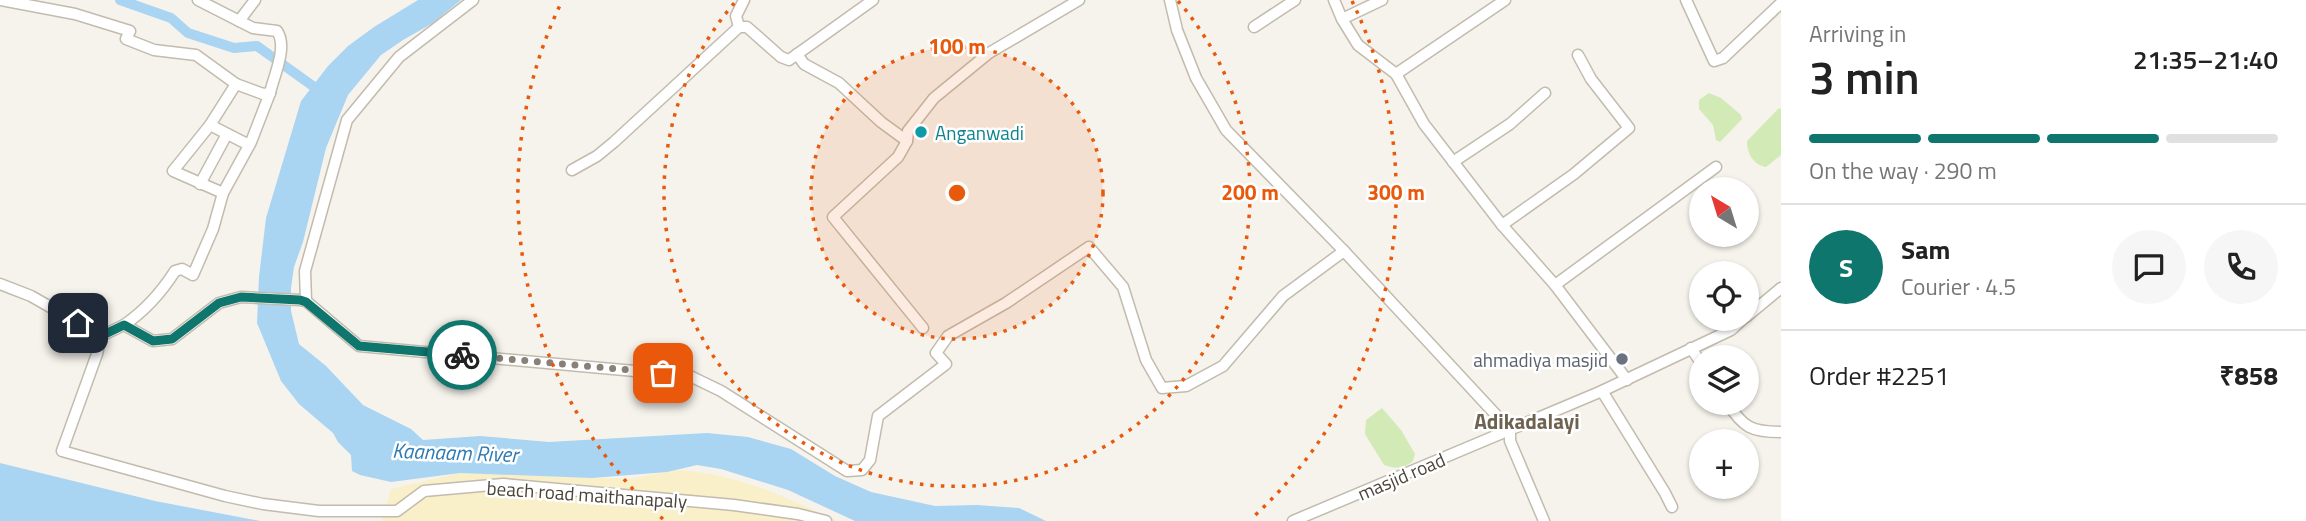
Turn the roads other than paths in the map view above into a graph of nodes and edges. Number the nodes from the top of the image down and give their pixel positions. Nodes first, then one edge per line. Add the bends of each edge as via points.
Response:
1 (1, 0) edge
2 (198, 0) edge
3 (255, 0) edge
4 (474, 0) edge
5 (744, 0) edge
6 (873, 0) edge
7 (1079, 0) edge
8 (1170, 0) edge
9 (1295, 0) edge
10 (1334, 0) edge
11 (1382, 0) edge
12 (1505, 0) edge
13 (1686, 0) edge
14 (1781, 3) edge
15 (1342, 19) junction
16 (239, 21) junction
17 (739, 27) junction
18 (1254, 27) dead end
19 (797, 54) junction
20 (1578, 55) dead end
21 (1396, 74) junction
22 (236, 84) junction
23 (270, 93) junction
24 (1545, 93) dead end
25 (210, 125) junction
26 (227, 134) junction
27 (907, 141) junction
28 (249, 145) junction
29 (1453, 163) junction
30 (1716, 167) dead end
31 (572, 170) dead end
32 (200, 184) junction
33 (223, 194) junction
34 (1503, 225) junction
35 (1344, 251) junction
36 (0, 284) edge
37 (1555, 285) junction
38 (1781, 288) edge
39 (303, 301) junction
40 (1759, 306) edge
41 (124, 325) junction
42 (923, 328) dead end
43 (1729, 331) edge
44 (101, 336) junction
45 (1698, 345) edge
46 (1689, 349) edge
47 (1627, 380) junction
48 (1601, 391) junction
49 (1738, 415) edge
50 (1510, 430) junction
51 (1781, 432) edge
52 (1672, 507) dead end
53 (827, 521) edge
54 (1293, 521) edge
55 (1544, 521) edge

1 - 22 street via 75,14 131,31 126,39 132,43 196,55
2 - 16 street
3 - 16 street
4 - 39 street via 399,57 347,120 305,271
5 - 17 street via 736,16
6 - 19 street
7 - 27 street via 989,53 934,98 908,131
8 - 35 street via 1196,78 1226,130
9 - 18 street
10 - 15 street
11 - 15 street
12 - 21 street
13 - 14 street via 1714,61 1723,58
15 - 21 street via 1358,45
16 - 23 street via 277,31 282,43
17 - 19 street via 747,27 781,57 789,60
17 - 31 street via 614,142
19 - 27 street via 803,64 839,83
20 - 34 street via 1629,128
21 - 29 street
22 - 23 street
22 - 25 street
23 - 28 street
24 - 29 street
25 - 26 street
25 - 32 street via 173,171
26 - 28 street
26 - 32 street
27 - 42 street via 898,156 833,217
28 - 33 street
29 - 34 street
30 - 37 street
32 - 33 street
33 - 41 street via 193,275 175,271 144,311
34 - 37 street
35 - 39 street via 1283,296 1223,366 1186,386 1162,388 1146,360 1123,287 1089,247 948,336 936,353 946,364 878,416 870,460 862,470 847,471 690,376 359,346
35 - 50 street
36 - 44 street via 32,296
37 - 47 street
38 - 40 street, masjid road
39 - 41 street via 241,297 219,303 172,339 153,341
41 - 44 street
43 - 45 street, masjid road
44 - 53 street, beach road maithanapaly via 62,451 225,496 319,511 379,512 397,511 424,491 503,484 734,505
46 - 47 street, masjid road
47 - 48 street, masjid road
48 - 50 street, masjid road
48 - 52 street
49 - 51 street via 1750,429
50 - 54 street, masjid road
50 - 55 street via 1510,441

